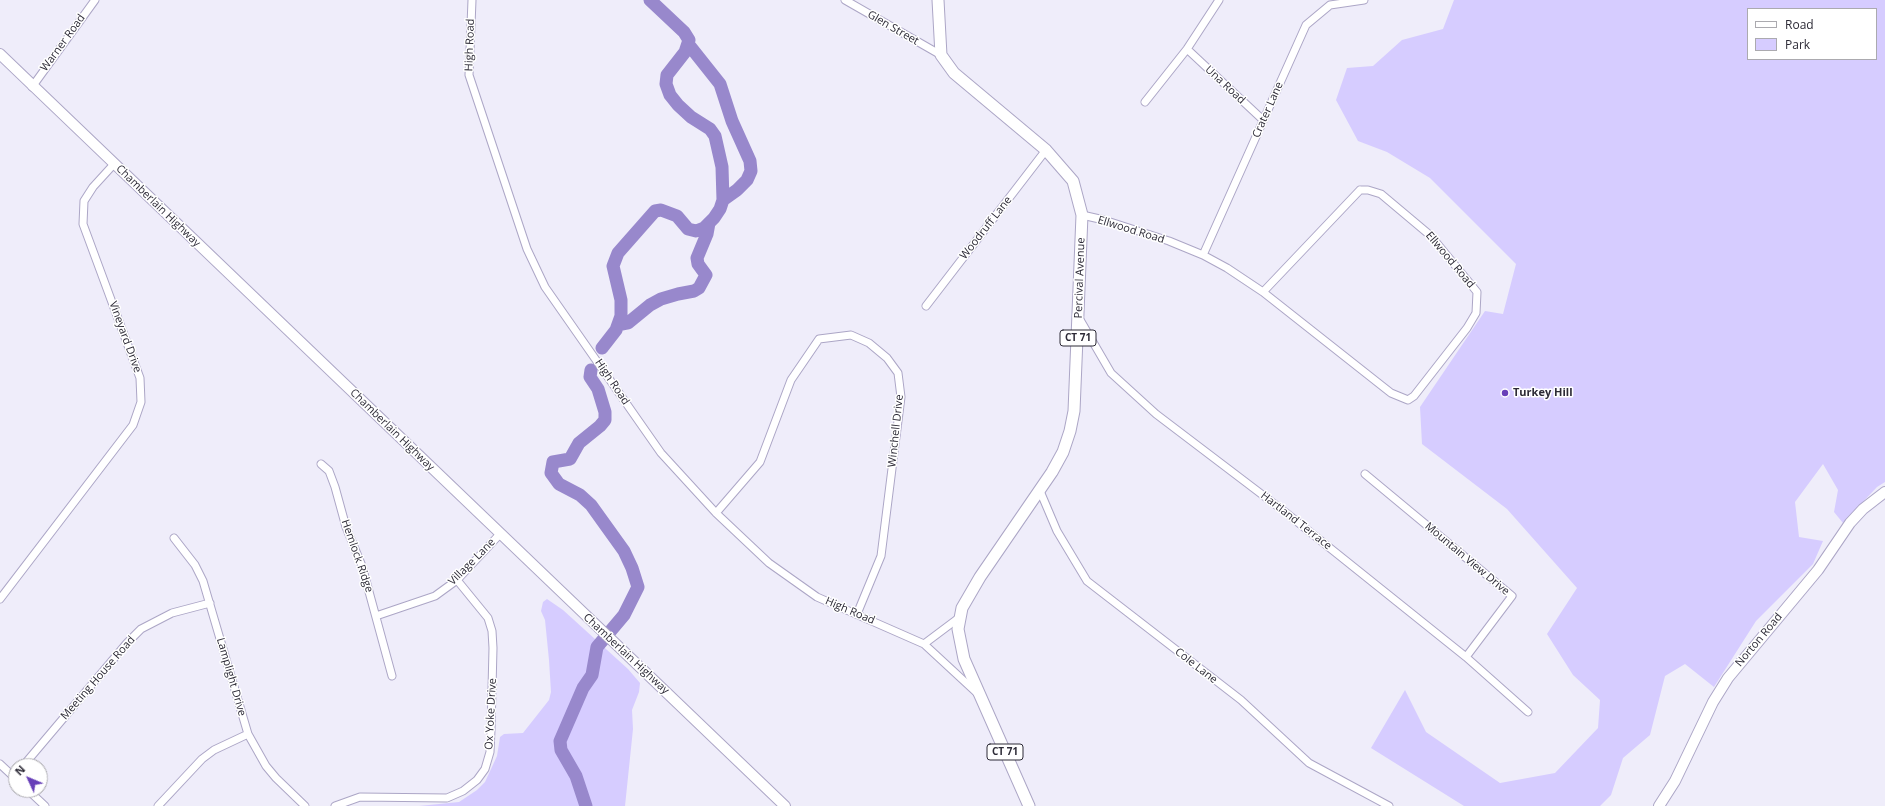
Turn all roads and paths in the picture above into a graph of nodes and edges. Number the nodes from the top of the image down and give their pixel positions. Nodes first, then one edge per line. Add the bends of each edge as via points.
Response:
1 (95, 0) edge
2 (472, 0) edge
3 (845, 0) edge
4 (938, 0) edge
5 (1219, 0) edge
6 (1364, 0) edge
7 (1187, 49) junction
8 (0, 54) edge
9 (942, 55) junction
10 (32, 87) junction
11 (1145, 102) dead end
12 (1263, 120) junction
13 (1046, 150) junction
14 (114, 164) junction
15 (1082, 215) junction
16 (1203, 255) junction
17 (1263, 292) junction
18 (926, 306) dead end
19 (1079, 318) junction
20 (321, 464) dead end
21 (1365, 474) dead end
22 (1040, 491) junction
23 (1885, 492) edge
24 (716, 513) junction
25 (500, 534) junction
26 (174, 538) dead end
27 (457, 580) junction
28 (0, 599) edge
29 (210, 603) junction
30 (857, 614) junction
31 (376, 616) junction
32 (960, 617) junction
33 (924, 644) junction
34 (1466, 657) junction
35 (392, 676) dead end
36 (981, 698) junction
37 (1528, 712) dead end
38 (248, 734) junction
39 (30, 758) edge
40 (0, 764) edge
41 (8, 771) edge
42 (36, 798) edge
43 (45, 806) edge
44 (158, 806) edge
45 (305, 806) edge
46 (335, 806) edge
47 (785, 806) edge
48 (1029, 806) edge
49 (1389, 806) edge
50 (1659, 806) edge

1 - 10 street, Warner Road
2 - 24 street, High Road via 469,75 485,129 533,264 553,298 662,453
3 - 9 street, Glen Street
4 - 9 main road, Percival Avenue / CT 71
5 - 7 street
6 - 12 street, Crater Lane via 1330,5 1306,25
7 - 11 street
7 - 12 street, Una Road
8 - 10 main road, Chamberlain Highway
9 - 13 main road, Percival Avenue / CT 71 via 954,74
10 - 14 main road, Chamberlain Highway
12 - 16 street, Crater Lane
13 - 15 main road, Percival Avenue / CT 71 via 1073,181
13 - 18 street, Woodruff Lane
14 - 25 main road, Chamberlain Highway
14 - 28 street, Vineyard Drive via 84,201 83,224 140,378 141,402 133,425
15 - 16 street, Ellwood Road via 1169,241
15 - 19 main road, Percival Avenue / CT 71
16 - 17 street, Ellwood Road
17 - 17 street, Ellwood Road via 1391,393 1408,400 1414,396 1467,328 1476,313 1477,304 1476,292 1472,285 1431,236 1381,194 1368,190 1360,190
19 - 22 main road, Percival Avenue / CT 71 via 1074,411 1070,431 1063,452
19 - 34 street, Hartland Terrace via 1111,373 1156,414 1291,517
20 - 31 street, Hemlock Ridge via 329,471 336,487 346,527 362,566
21 - 34 street, Mountain View Drive via 1512,596
22 - 32 main road, Percival Avenue / CT 71 via 980,578 962,608
22 - 49 street, Cole Lane via 1057,531 1087,580 1241,700 1309,763
23 - 50 main road, Norton Road via 1850,523 1818,570 1738,664 1713,702 1675,781
24 - 30 street, High Road via 769,563 817,597
24 - 30 street, Winchell Drive via 760,462 791,380 819,339 851,335 869,343 887,358 898,373 901,397 881,556
25 - 27 street, Village Lane
25 - 47 main road, Chamberlain Highway
26 - 29 street, Lamplight Drive via 200,576
27 - 31 street, Village Lane via 435,596
27 - 46 street, Ox Yoke Drive via 488,618 492,631 494,648 490,752 485,769 477,780 463,791 447,798 360,797
29 - 38 street, Lamplight Drive
29 - 39 street, Meeting House Road via 172,613 141,629 126,643
30 - 33 street, High Road
31 - 35 street, Hemlock Ridge
32 - 33 street
32 - 36 main road, Percival Avenue / CT 71 via 960,644
33 - 36 street, High Road
34 - 37 street, Hartland Terrace
36 - 48 main road, High Road / CT 71
38 - 44 street via 214,750 202,759
38 - 45 street, Lamplight Drive via 266,766
40 - 41 street
42 - 43 street

